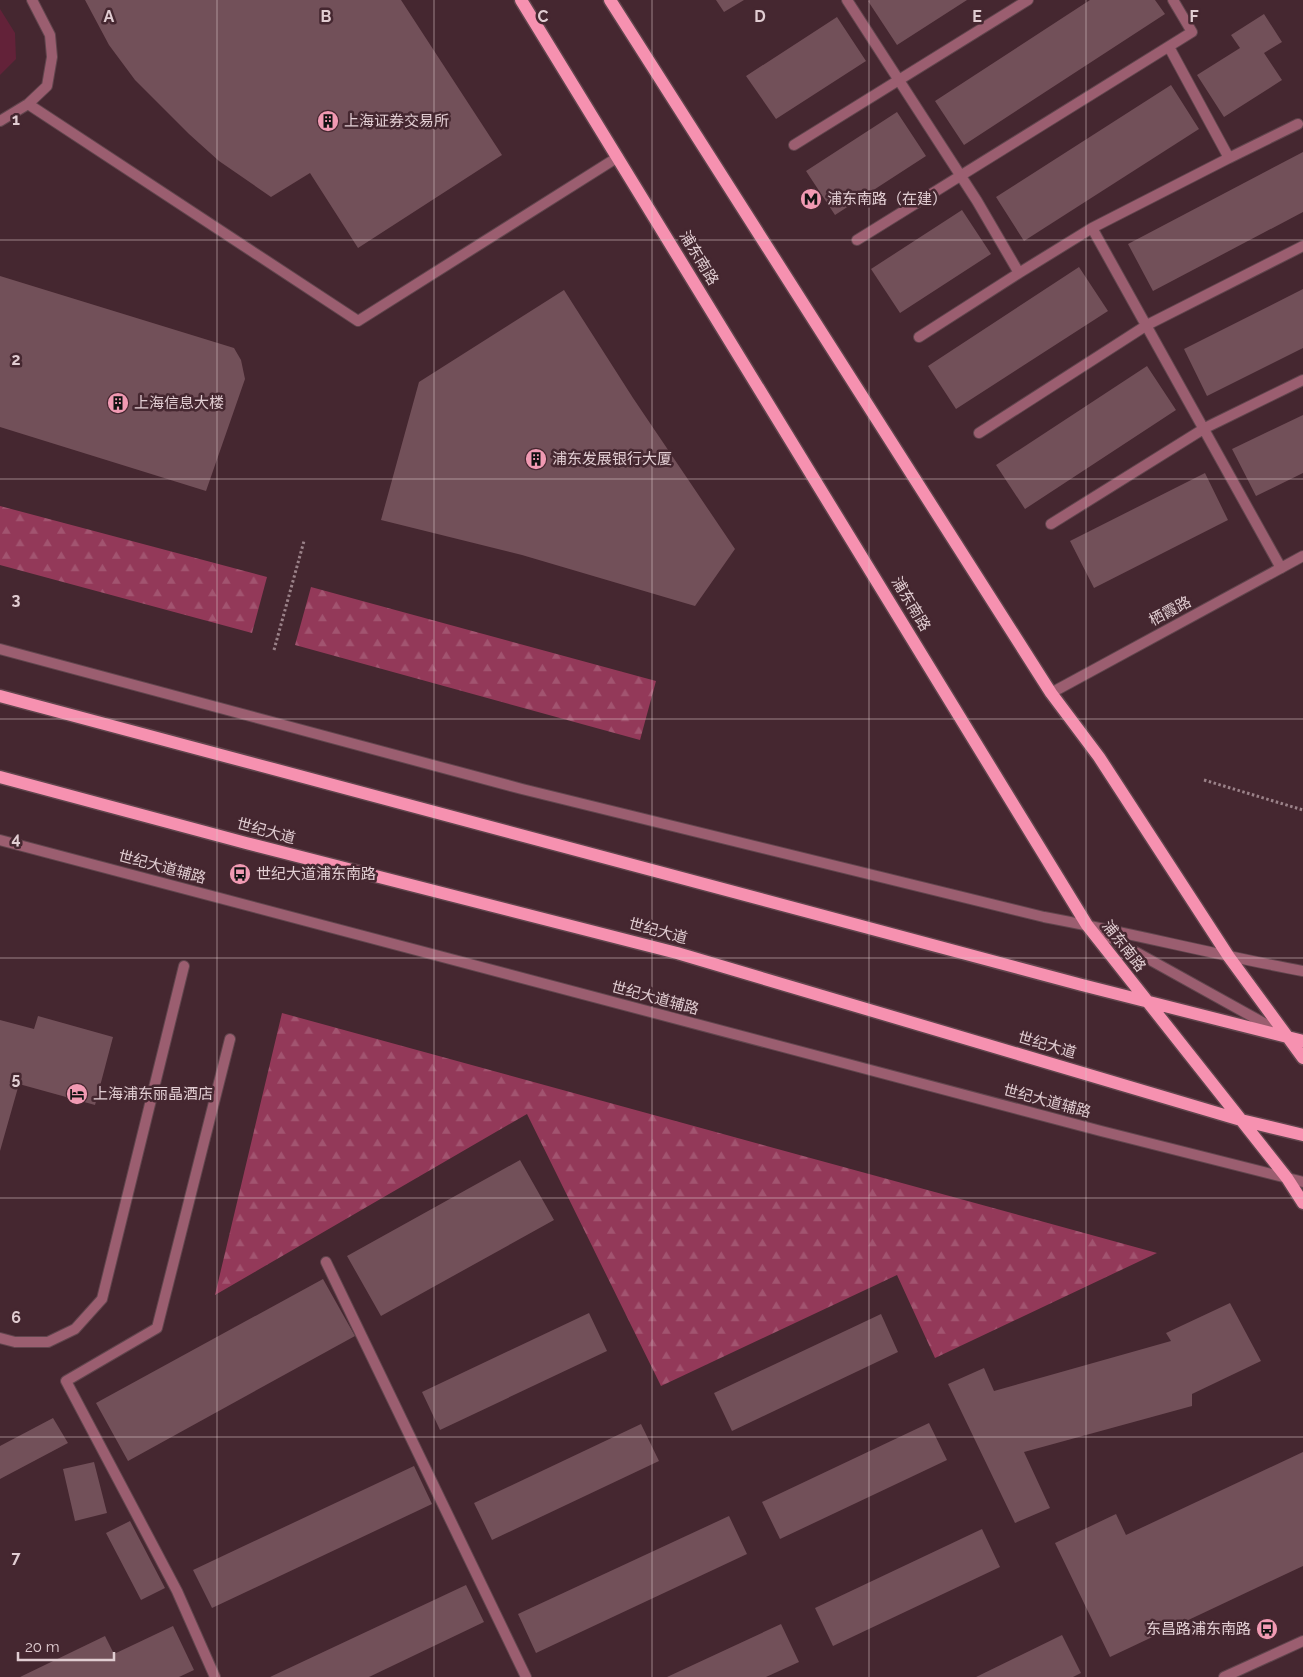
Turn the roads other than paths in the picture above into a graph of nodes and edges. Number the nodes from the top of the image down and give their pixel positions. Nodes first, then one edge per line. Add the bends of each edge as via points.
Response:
1 (32, 0) edge
2 (521, 0) edge
3 (610, 0) edge
4 (847, 0) edge
5 (1028, 0) edge
6 (1173, 0) edge
7 (1169, 46) junction
8 (899, 81) junction
9 (28, 104) junction
10 (0, 121) edge
11 (1298, 124) dead end
12 (794, 145) dead end
13 (618, 157) junction
14 (1229, 158) junction
15 (961, 176) junction
16 (1092, 228) junction
17 (857, 240) dead end
18 (1303, 246) edge
19 (1019, 273) junction
20 (1147, 325) junction
21 (919, 337) dead end
22 (1303, 380) edge
23 (1204, 428) junction
24 (979, 433) dead end
25 (1051, 524) dead end
26 (1303, 556) edge
27 (1281, 568) junction
28 (0, 649) edge
29 (1050, 693) junction
30 (0, 696) edge
31 (0, 777) edge
32 (0, 840) edge
33 (1088, 925) junction
34 (1229, 958) junction
35 (184, 966) dead end
36 (1303, 971) edge
37 (1147, 1002) junction
38 (1287, 1036) junction
39 (230, 1039) dead end
40 (1303, 1041) edge
41 (1303, 1058) edge
42 (1241, 1120) junction
43 (1303, 1135) edge
44 (1287, 1178) junction
45 (1303, 1182) edge
46 (1303, 1203) edge
47 (326, 1262) dead end
48 (0, 1338) edge
49 (1303, 1641) edge
50 (215, 1677) edge
51 (526, 1677) edge
52 (1224, 1677) edge

1 - 9 street via 50,34 52,57 48,86
2 - 13 main road, 浦东南路
3 - 29 main road
4 - 8 street
5 - 8 street
6 - 7 street via 1192,32
7 - 14 street
7 - 15 street
8 - 12 street
8 - 15 street
9 - 10 street
9 - 13 street via 358,320
11 - 14 street
13 - 33 main road, 浦东南路
14 - 16 street
15 - 17 street
15 - 19 street
16 - 19 street
16 - 20 street
18 - 20 street
19 - 21 street
20 - 23 street
20 - 24 street
22 - 23 street
23 - 25 street
23 - 27 street
26 - 27 street, 栖霞路
27 - 29 street, 栖霞路
28 - 33 street via 522,789 1044,917
29 - 34 main road via 1099,757
30 - 37 main road
31 - 42 main road, 世纪大道 via 677,953
32 - 44 street, 世纪大道辅路
33 - 34 street
33 - 37 main road, 浦东南路
33 - 38 street
34 - 36 street
34 - 38 main road
35 - 48 street via 102,1299 75,1329 48,1342 15,1342
37 - 38 main road
37 - 42 main road, 浦东南路
38 - 40 main road
38 - 41 main road
39 - 50 street via 157,1328 66,1381 176,1591
42 - 43 main road, 世纪大道
42 - 44 main road, 浦东南路
44 - 45 street, 世纪大道辅路
44 - 46 main road, 浦东南路
47 - 51 street
49 - 52 street

